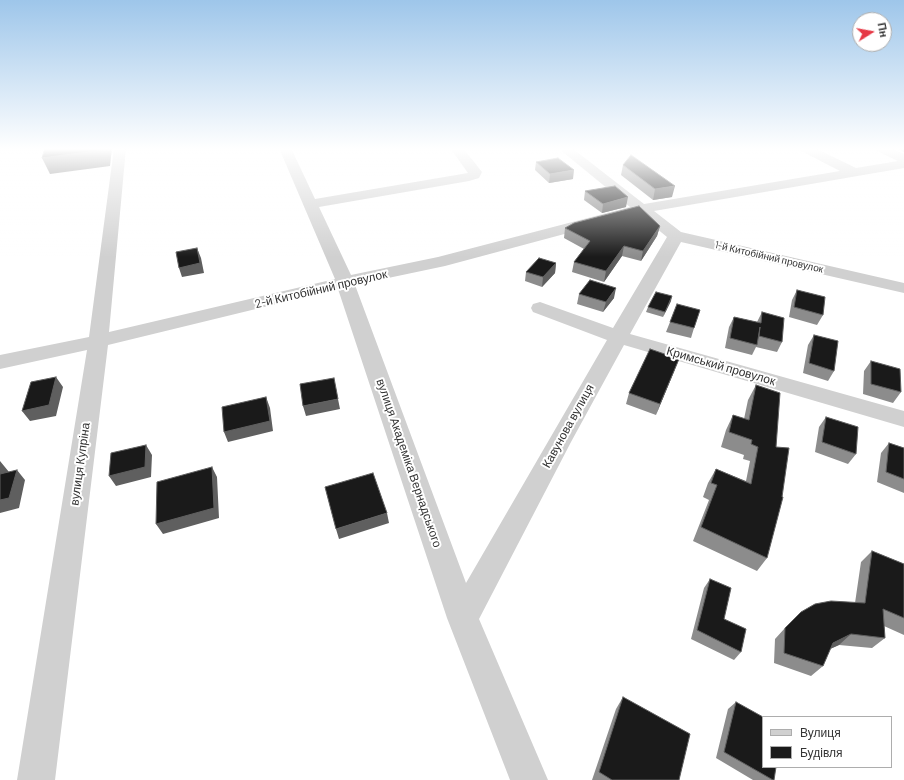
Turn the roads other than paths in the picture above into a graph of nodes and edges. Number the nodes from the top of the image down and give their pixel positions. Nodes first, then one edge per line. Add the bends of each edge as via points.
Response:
1 (116, 184) edge
2 (301, 184) edge
3 (425, 184) edge
4 (609, 184) edge
5 (784, 184) edge
6 (310, 204) junction
7 (641, 210) junction
8 (676, 236) junction
9 (345, 282) junction
10 (904, 288) edge
11 (540, 308) dead end
12 (618, 337) junction
13 (98, 341) junction
14 (0, 362) edge
15 (904, 419) edge
16 (463, 618) junction
17 (36, 780) edge
18 (529, 780) edge

1 - 13 street, вулиця Купріна
2 - 6 street, вулиця Академіка Вернадського
3 - 6 street
4 - 7 street
5 - 7 street, 2-й Китобійний провулок
6 - 9 street, вулиця Академіка Вернадського
7 - 8 street, 1-й Китобійний провулок
7 - 9 street, 2-й Китобійний провулок via 439,262
8 - 10 street, 1-й Китобійний провулок
8 - 12 street, Кавунова вулиця
9 - 13 street, 2-й Китобійний провулок
9 - 16 street, вулиця Академіка Вернадського
11 - 12 street, Кримський провулок
12 - 15 street, Кримський провулок
12 - 16 street, Кавунова вулиця
13 - 14 street, 2-й Китобійний провулок
13 - 17 street, вулиця Купріна
16 - 18 street, вулиця Академіка Вернадського

